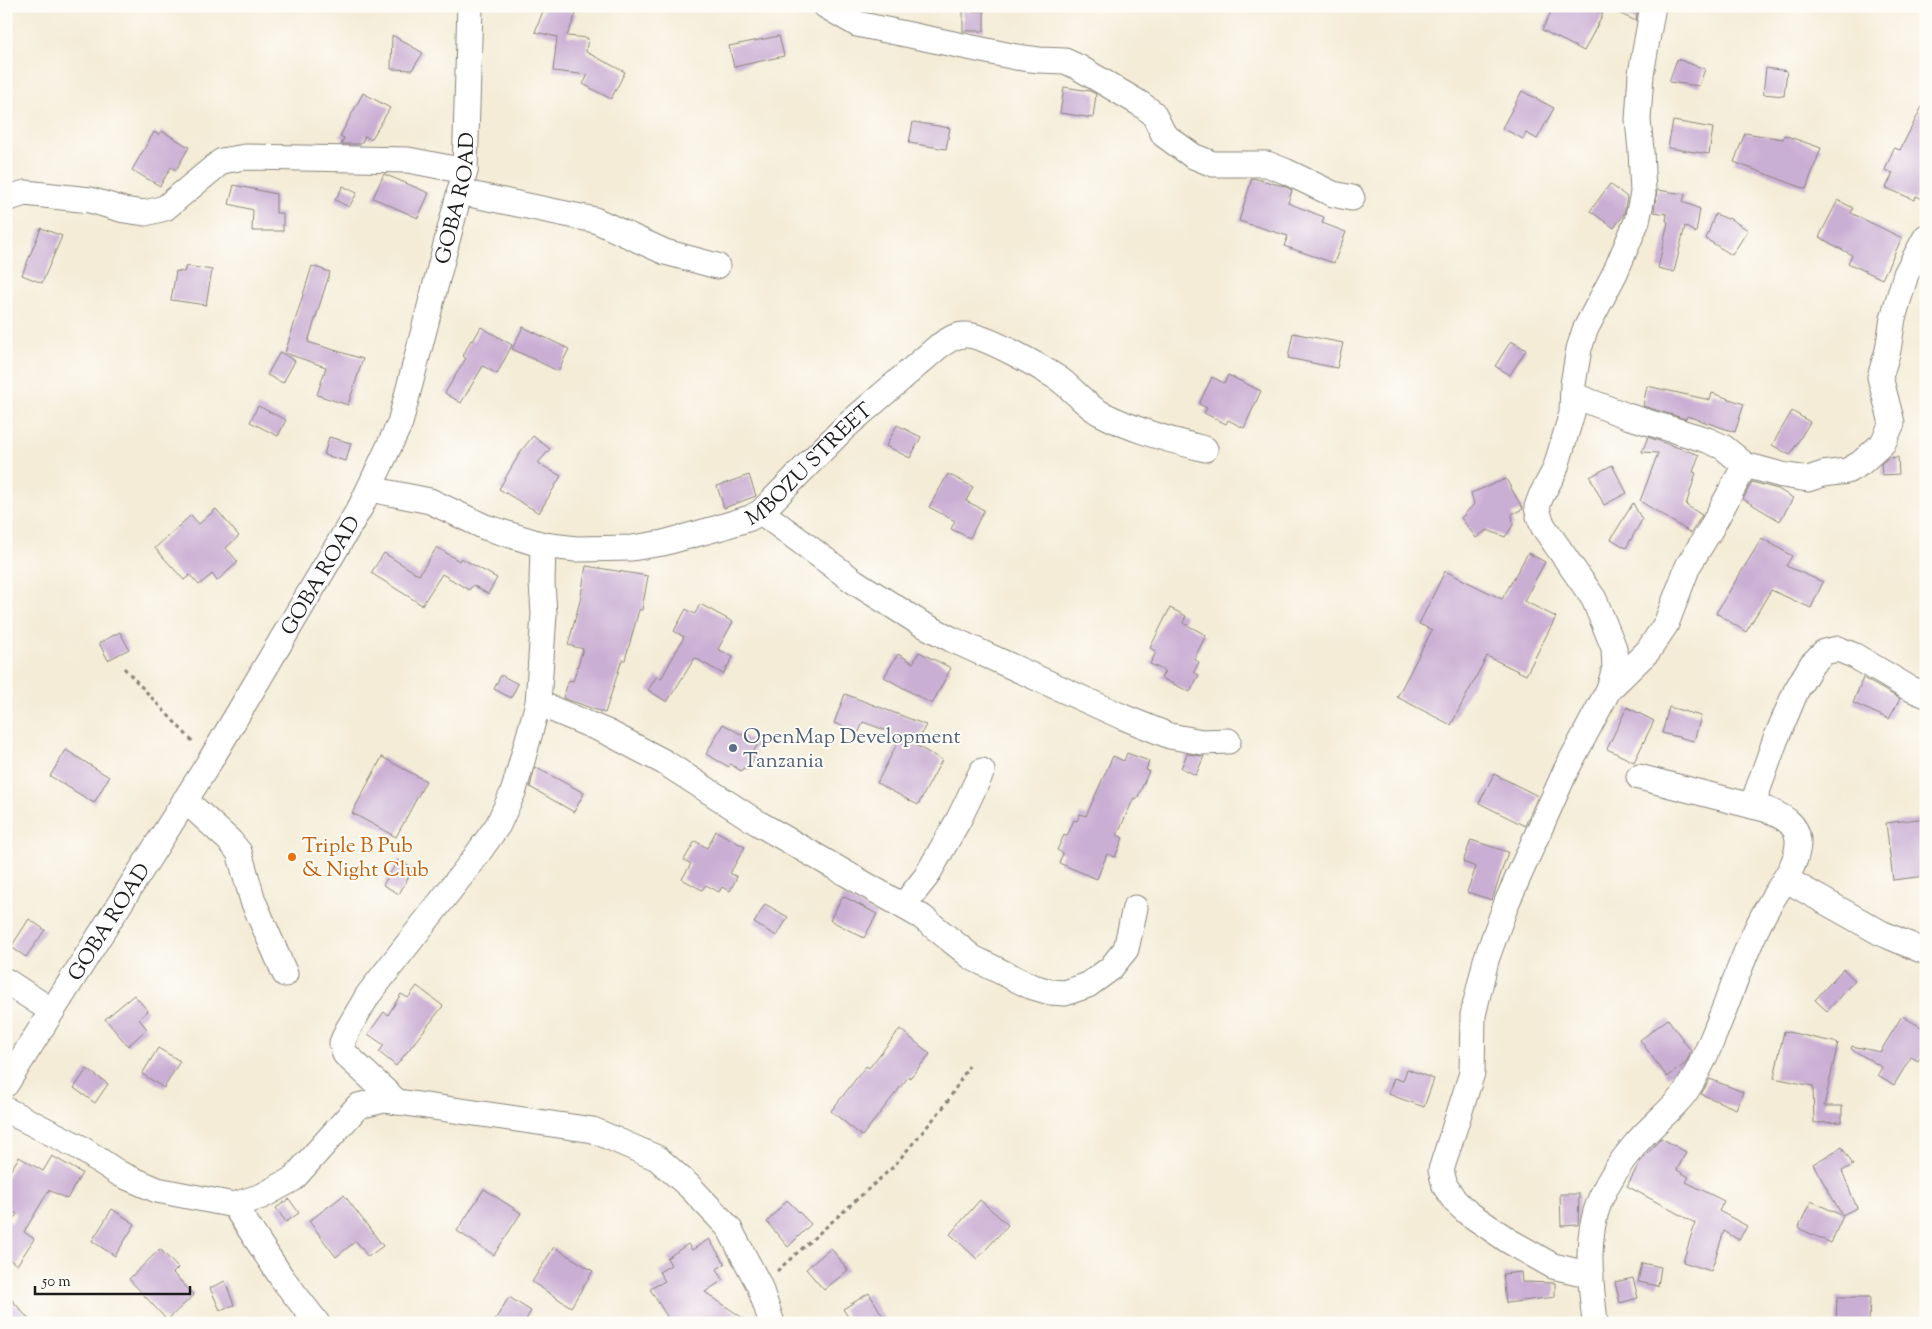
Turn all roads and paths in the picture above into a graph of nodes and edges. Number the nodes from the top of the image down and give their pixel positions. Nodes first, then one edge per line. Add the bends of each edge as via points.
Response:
1 (470, 6) edge
2 (826, 6) edge
3 (1653, 6) edge
4 (463, 182) junction
5 (1352, 198) dead end
6 (6, 199) edge
7 (1926, 236) edge
8 (717, 266) dead end
9 (1572, 395) junction
10 (1205, 449) dead end
11 (1745, 465) junction
12 (370, 490) junction
13 (761, 512) junction
14 (543, 545) junction
15 (124, 668) dead end
16 (1609, 689) junction
17 (1926, 696) edge
18 (538, 703) junction
19 (1228, 741) dead end
20 (210, 761) junction
21 (982, 771) dead end
22 (1639, 777) dead end
23 (185, 800) junction
24 (1752, 806) junction
25 (1785, 879) junction
26 (903, 906) junction
27 (1136, 908) dead end
28 (1926, 952) edge
29 (285, 974) dead end
30 (6, 980) edge
31 (52, 1011) junction
32 (969, 1066) dead end
33 (6, 1084) edge
34 (397, 1102) junction
35 (6, 1110) edge
36 (234, 1204) junction
37 (1590, 1276) junction
38 (759, 1286) junction
39 (316, 1323) edge
40 (772, 1323) edge
41 (1595, 1323) edge

1 - 4 street, GOBA ROAD
2 - 5 street via 857,24 1016,57 1065,60 1140,102 1153,113 1164,135 1193,156 1213,164 1267,164 1333,194
3 - 9 street via 1640,83 1638,120 1643,193 1637,221 1615,273 1585,330
4 - 6 street via 408,160 245,157 222,161 165,208 146,213 90,200 44,195 25,194
4 - 8 street via 596,220 665,252
4 - 12 street, GOBA ROAD via 400,423
7 - 11 street via 1906,274 1880,377 1892,423 1883,443 1847,471 1808,479 1782,476
9 - 11 street via 1627,416 1707,440 1723,447
9 - 16 street via 1572,413 1563,446 1537,507 1543,526 1594,599 1614,648 1615,668
10 - 13 street, MBOZU STREET via 1136,430 1097,412 1059,380 1005,349 978,336 965,334 939,346 844,428
11 - 16 street via 1688,566 1666,624 1648,650
12 - 14 street, MBOZU STREET via 430,501 485,527
12 - 20 street, GOBA ROAD
13 - 14 street, MBOZU STREET via 718,528 632,548 576,549
13 - 19 street via 855,582 951,639 1170,736 1202,742
14 - 18 street via 544,614
15 - 20 path
16 - 37 street via 1566,770 1507,902 1486,960 1473,1015 1472,1073 1441,1170 1445,1186 1468,1213 1553,1266
17 - 24 street via 1855,656 1838,649 1824,652 1812,664 1796,691
18 - 26 street via 609,733 664,762 758,823
18 - 34 street via 514,790 498,825 368,995 342,1043 345,1054
20 - 23 street, GOBA ROAD
21 - 26 street via 926,877
22 - 24 street
23 - 29 street via 239,852 253,901
23 - 31 street, GOBA ROAD
24 - 25 street via 1785,818 1794,828 1798,840
25 - 28 street via 1881,933
25 - 37 street via 1754,935 1703,1062 1684,1093 1634,1146 1612,1176 1600,1200 1590,1235
26 - 27 street via 922,916 973,958 1030,986 1065,993 1088,985 1110,970 1126,949
30 - 31 street
31 - 33 street, GOBA ROAD
32 - 38 path via 946,1104 893,1167
34 - 36 street via 384,1100 358,1106 293,1179 262,1196
34 - 38 street via 594,1130 657,1158 729,1228
35 - 36 street via 79,1147 120,1174 157,1190
36 - 39 street
37 - 41 street
38 - 40 street

